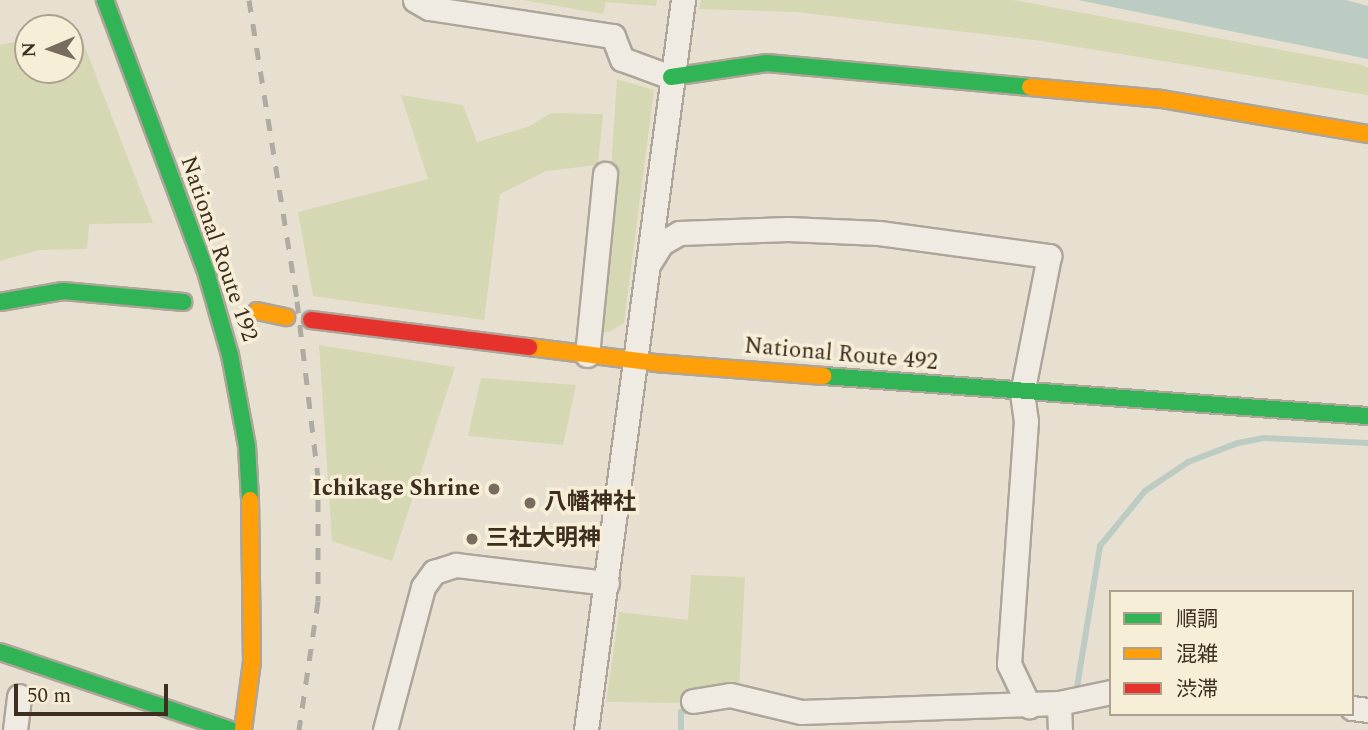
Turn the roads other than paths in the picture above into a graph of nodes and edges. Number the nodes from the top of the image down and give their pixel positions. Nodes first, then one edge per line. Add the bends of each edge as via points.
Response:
1 (105, 0) edge
2 (415, 0) edge
3 (683, 0) edge
4 (671, 77) junction
5 (1368, 134) edge
6 (605, 174) dead end
7 (648, 265) junction
8 (0, 302) edge
9 (184, 302) dead end
10 (257, 311) dead end
11 (286, 317) dead end
12 (311, 320) dead end
13 (587, 355) junction
14 (632, 360) junction
15 (1022, 393) junction
16 (1368, 416) edge
17 (607, 583) junction
18 (0, 652) edge
19 (1109, 692) edge
20 (19, 696) dead end
21 (692, 701) dead end
22 (1059, 703) junction
23 (1029, 706) junction
24 (15, 730) edge
25 (230, 730) edge
26 (243, 730) edge
27 (384, 730) edge
28 (586, 730) edge
29 (1060, 730) edge

1 - 26 main road, National Route 192 via 207,275 230,355 247,446 254,541 251,662
2 - 4 street via 429,8 613,36 622,59
3 - 4 street
4 - 5 main road via 767,63 1161,99
4 - 7 street
6 - 13 street
7 - 14 street
7 - 15 street via 662,243 679,233 788,229 879,233 1049,256
8 - 9 main road via 63,291
10 - 11 main road
12 - 13 main road, National Route 492
13 - 14 main road, National Route 492
14 - 15 main road, National Route 492
14 - 17 street
15 - 16 main road, National Route 492
15 - 23 street via 1026,421 1009,664
17 - 27 street via 456,565 434,572 423,586
17 - 28 street
18 - 25 main road
19 - 22 street
20 - 24 street
21 - 23 street via 730,695 801,712
22 - 23 street
22 - 29 street

